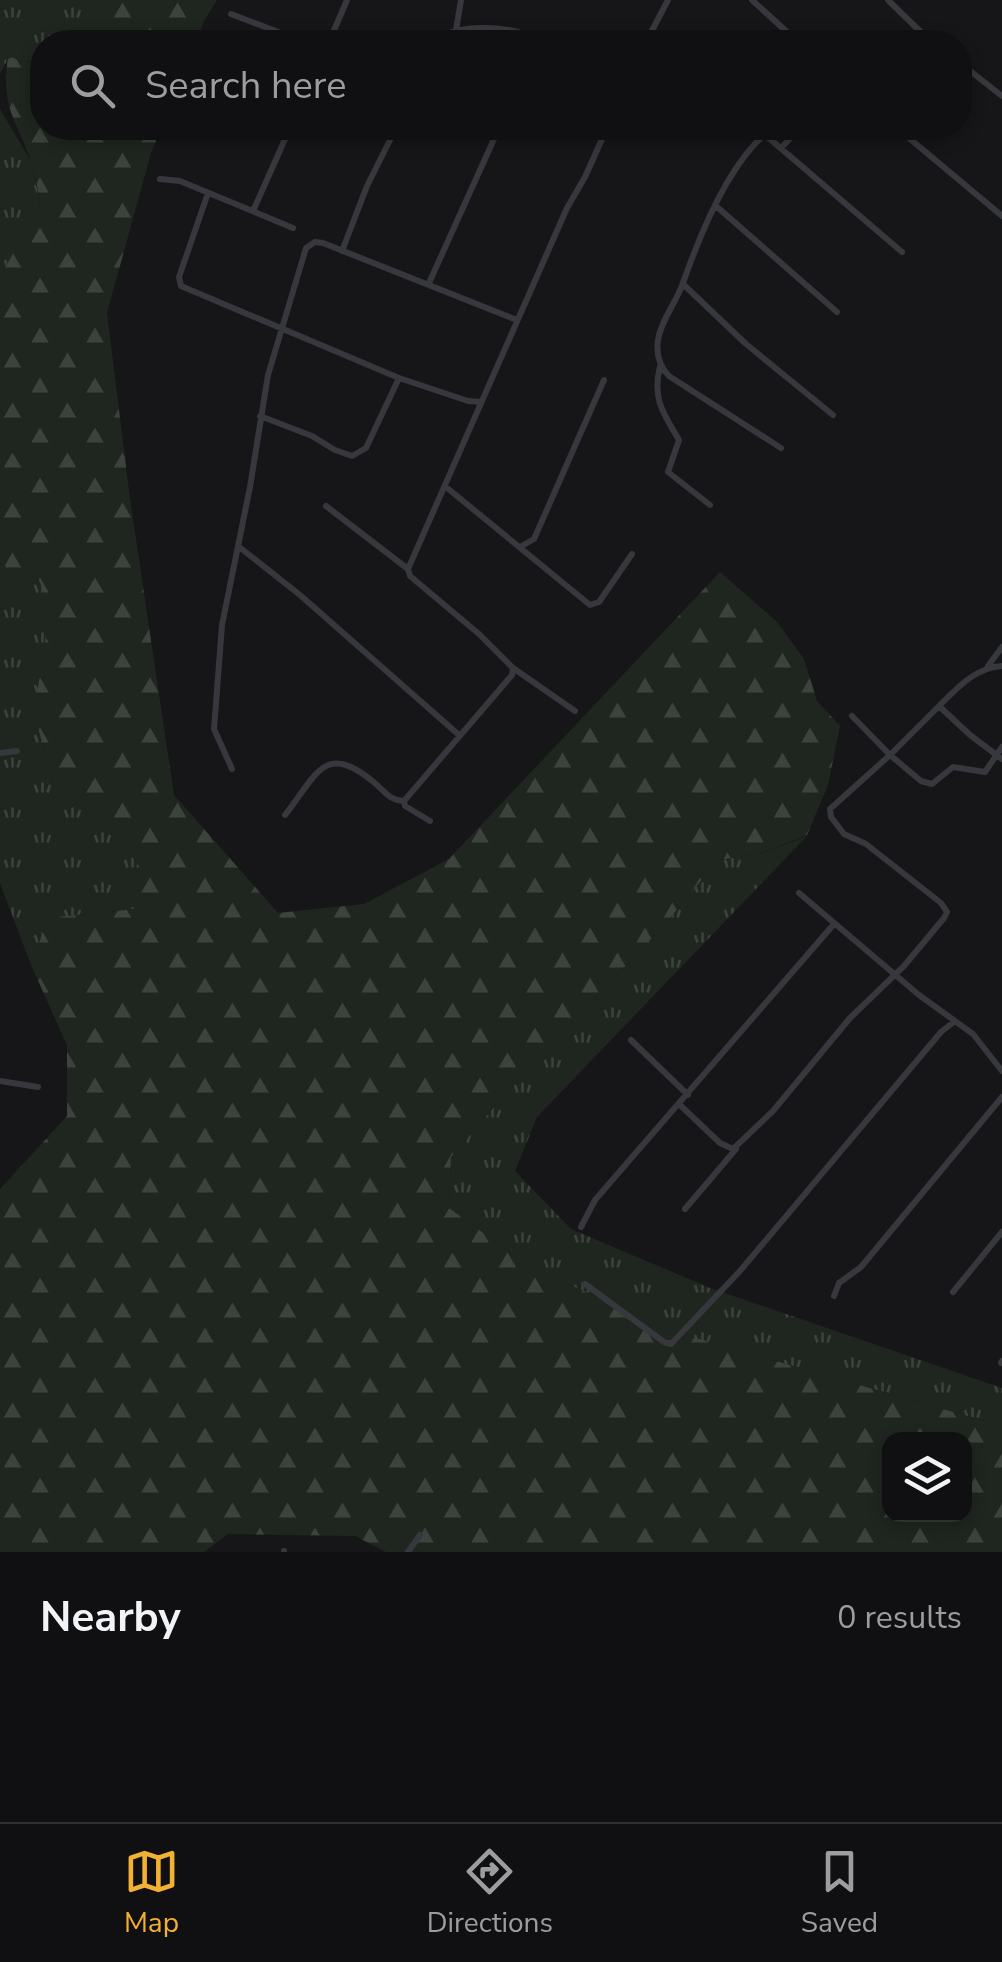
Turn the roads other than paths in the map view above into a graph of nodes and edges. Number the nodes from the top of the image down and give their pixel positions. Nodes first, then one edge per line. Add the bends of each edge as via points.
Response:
1 (347, 0) edge
2 (462, 0) edge
3 (668, 0) edge
4 (752, 0) edge
5 (888, 0) edge
6 (231, 14) dead end
7 (273, 30) edge
8 (334, 30) edge
9 (456, 30) edge
10 (652, 30) edge
11 (785, 30) edge
12 (919, 30) edge
13 (972, 72) edge
14 (1002, 96) edge
15 (285, 140) edge
16 (390, 140) edge
17 (494, 140) edge
18 (601, 140) edge
19 (760, 140) edge
20 (773, 140) edge
21 (789, 140) edge
22 (917, 140) edge
23 (782, 147) junction
24 (160, 179) dead end
25 (208, 194) junction
26 (716, 206) junction
27 (253, 211) junction
28 (1002, 216) edge
29 (294, 228) dead end
30 (342, 251) junction
31 (902, 252) dead end
32 (429, 284) junction
33 (682, 284) junction
34 (837, 312) dead end
35 (517, 320) junction
36 (280, 329) junction
37 (660, 364) junction
38 (399, 378) junction
39 (604, 380) dead end
40 (482, 402) junction
41 (833, 415) dead end
42 (260, 416) junction
43 (781, 448) dead end
44 (446, 487) junction
45 (710, 505) dead end
46 (326, 506) dead end
47 (238, 546) junction
48 (520, 546) junction
49 (632, 554) dead end
50 (408, 569) junction
51 (1002, 647) edge
52 (1002, 666) edge
53 (513, 668) junction
54 (987, 668) junction
55 (939, 706) junction
56 (575, 711) dead end
57 (852, 716) dead end
58 (459, 735) junction
59 (17, 751) dead end
60 (0, 754) edge
61 (1000, 754) edge
62 (890, 755) junction
63 (232, 768) dead end
64 (404, 801) junction
65 (285, 815) dead end
66 (430, 822) dead end
67 (799, 894) dead end
68 (834, 924) junction
69 (894, 974) junction
70 (955, 1021) junction
71 (631, 1040) dead end
72 (1002, 1070) edge
73 (0, 1081) edge
74 (38, 1087) dead end
75 (688, 1096) junction
76 (1002, 1097) edge
77 (680, 1105) junction
78 (742, 1142) junction
79 (685, 1209) dead end
80 (581, 1227) dead end
81 (1002, 1232) edge
82 (585, 1284) dead end
83 (953, 1292) dead end
84 (834, 1296) dead end
85 (420, 1535) dead end
86 (408, 1552) edge

1 - 8 street
2 - 9 street
3 - 10 street
4 - 11 street
5 - 12 street
6 - 7 street
13 - 14 street
15 - 27 street
16 - 30 street
17 - 32 street
18 - 35 street
19 - 26 street
20 - 23 street
21 - 23 street
22 - 28 street
23 - 31 street
24 - 25 street
25 - 27 street
25 - 36 street via 179,282
26 - 33 street
26 - 34 street
27 - 29 street
30 - 32 street
30 - 36 street via 309,244
32 - 35 street
33 - 37 street via 658,340
33 - 41 street
35 - 40 street
36 - 38 street
36 - 42 street
37 - 43 street
37 - 45 street via 656,400 679,440 668,472
38 - 40 street
38 - 42 street via 366,448 352,456
39 - 48 street via 534,539
40 - 44 street
42 - 47 street
44 - 48 street
44 - 50 street
46 - 50 street
47 - 58 street
47 - 63 street via 222,625 214,729
48 - 49 street via 590,604 599,602
50 - 53 street
51 - 54 street
52 - 54 street
53 - 56 street
53 - 58 street
54 - 55 street
55 - 61 street
55 - 62 street
57 - 62 street
58 - 64 street
59 - 60 street
61 - 62 street via 985,772 952,767 932,784
62 - 69 street via 830,809 830,817 946,912
64 - 65 street via 336,762 315,774
64 - 66 street
67 - 68 street
68 - 69 street
68 - 75 street
69 - 70 street
69 - 78 street
70 - 72 street
70 - 82 street via 671,1344
71 - 75 street
73 - 74 street
75 - 77 street
76 - 84 street
77 - 78 street via 728,1149
77 - 80 street via 595,1200
78 - 79 street
81 - 83 street
85 - 86 street

